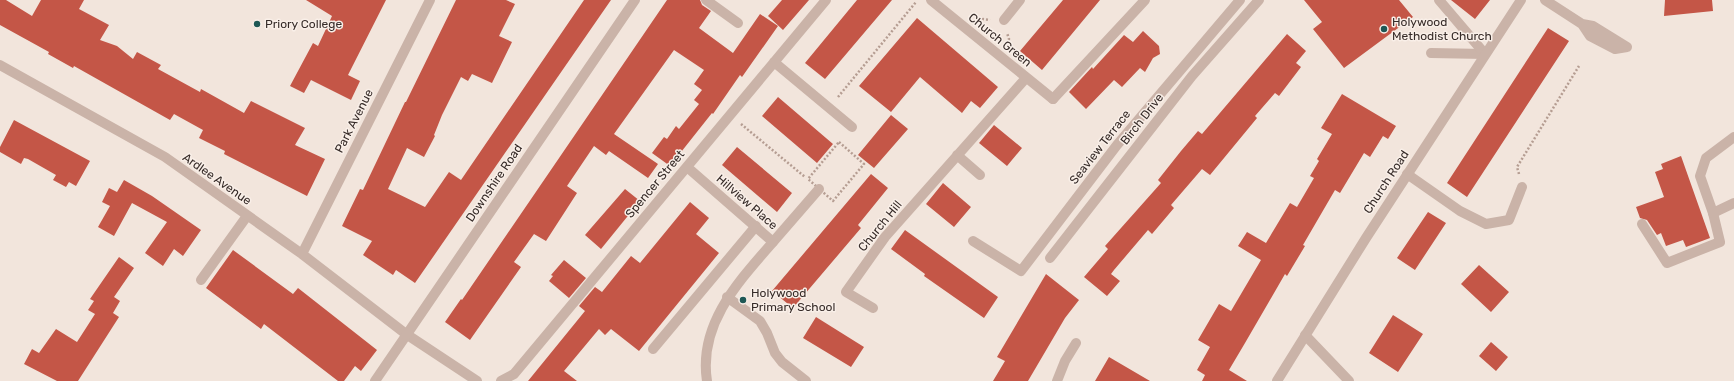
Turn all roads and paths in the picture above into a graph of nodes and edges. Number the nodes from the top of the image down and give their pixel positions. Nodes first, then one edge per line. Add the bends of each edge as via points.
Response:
1 (430, 0) edge
2 (635, 0) edge
3 (706, 0) edge
4 (826, 0) edge
5 (918, 0) edge
6 (931, 0) edge
7 (1020, 0) edge
8 (1145, 0) edge
9 (1240, 0) edge
10 (1259, 0) edge
11 (1439, 0) edge
12 (1521, 0) edge
13 (1545, 0) edge
14 (1004, 20) dead end
15 (738, 23) dead end
16 (1582, 24) dead end
17 (1430, 53) dead end
18 (1485, 54) junction
19 (774, 62) junction
20 (0, 65) edge
21 (1579, 66) dead end
22 (1026, 78) junction
23 (829, 108) junction
24 (730, 115) junction
25 (852, 127) dead end
26 (1734, 138) edge
27 (957, 155) junction
28 (687, 167) junction
29 (1407, 174) junction
30 (980, 175) dead end
31 (805, 177) dead end
32 (1522, 187) joint
33 (819, 189) junction
34 (1734, 203) edge
35 (1713, 213) junction
36 (247, 216) junction
37 (1642, 224) dead end
38 (756, 226) junction
39 (973, 241) dead end
40 (773, 242) junction
41 (302, 254) junction
42 (1050, 258) dead end
43 (201, 280) dead end
44 (727, 297) junction
45 (873, 308) dead end
46 (406, 334) junction
47 (1305, 335) junction
48 (1076, 343) dead end
49 (653, 349) dead end
50 (375, 381) edge
51 (477, 381) edge
52 (501, 381) edge
53 (707, 381) edge
54 (806, 381) edge
55 (1057, 381) edge
56 (1277, 381) edge
57 (1349, 381) edge

1 - 41 street, Park Avenue
2 - 46 street, Downshire Road
3 - 15 street
4 - 19 street, Spencer Street
5 - 23 path
6 - 22 street, Church Green
7 - 14 street, Church Green
8 - 22 street, Church Green via 1053,99
9 - 39 street, Seaview Terrace via 1116,145 1021,270
10 - 42 street, Birch Drive via 1192,76
11 - 18 street
12 - 18 street, Church Road
13 - 16 street
17 - 18 street
18 - 29 street, Church Road
19 - 23 street
19 - 24 street, Spencer Street
20 - 36 street, Ardlee Avenue via 165,157
21 - 32 path via 1517,167
22 - 27 street, Church Hill
23 - 25 street
24 - 28 street, Spencer Street
24 - 31 path
26 - 35 street via 1706,158 1700,176
27 - 30 street
27 - 45 street, Church Hill via 885,237 846,292
28 - 38 street, Hillview Place
28 - 52 street, Spencer Street via 514,374
29 - 32 street via 1460,211 1486,224 1509,220
29 - 47 street, Church Road
33 - 33 path via 808,179 839,142 864,164 833,201
33 - 40 street, Hillview Place
34 - 35 street
35 - 37 street via 1720,242 1667,262
36 - 41 street, Ardlee Avenue
36 - 43 street
38 - 40 street, Hillview Place
38 - 49 street
40 - 44 street
41 - 46 street, Ardlee Avenue
44 - 53 street via 716,318 708,345 705,370
44 - 54 street via 760,321 775,353
46 - 50 street, Downshire Road
46 - 51 street
47 - 56 street, Church Road
47 - 57 street
48 - 55 street

